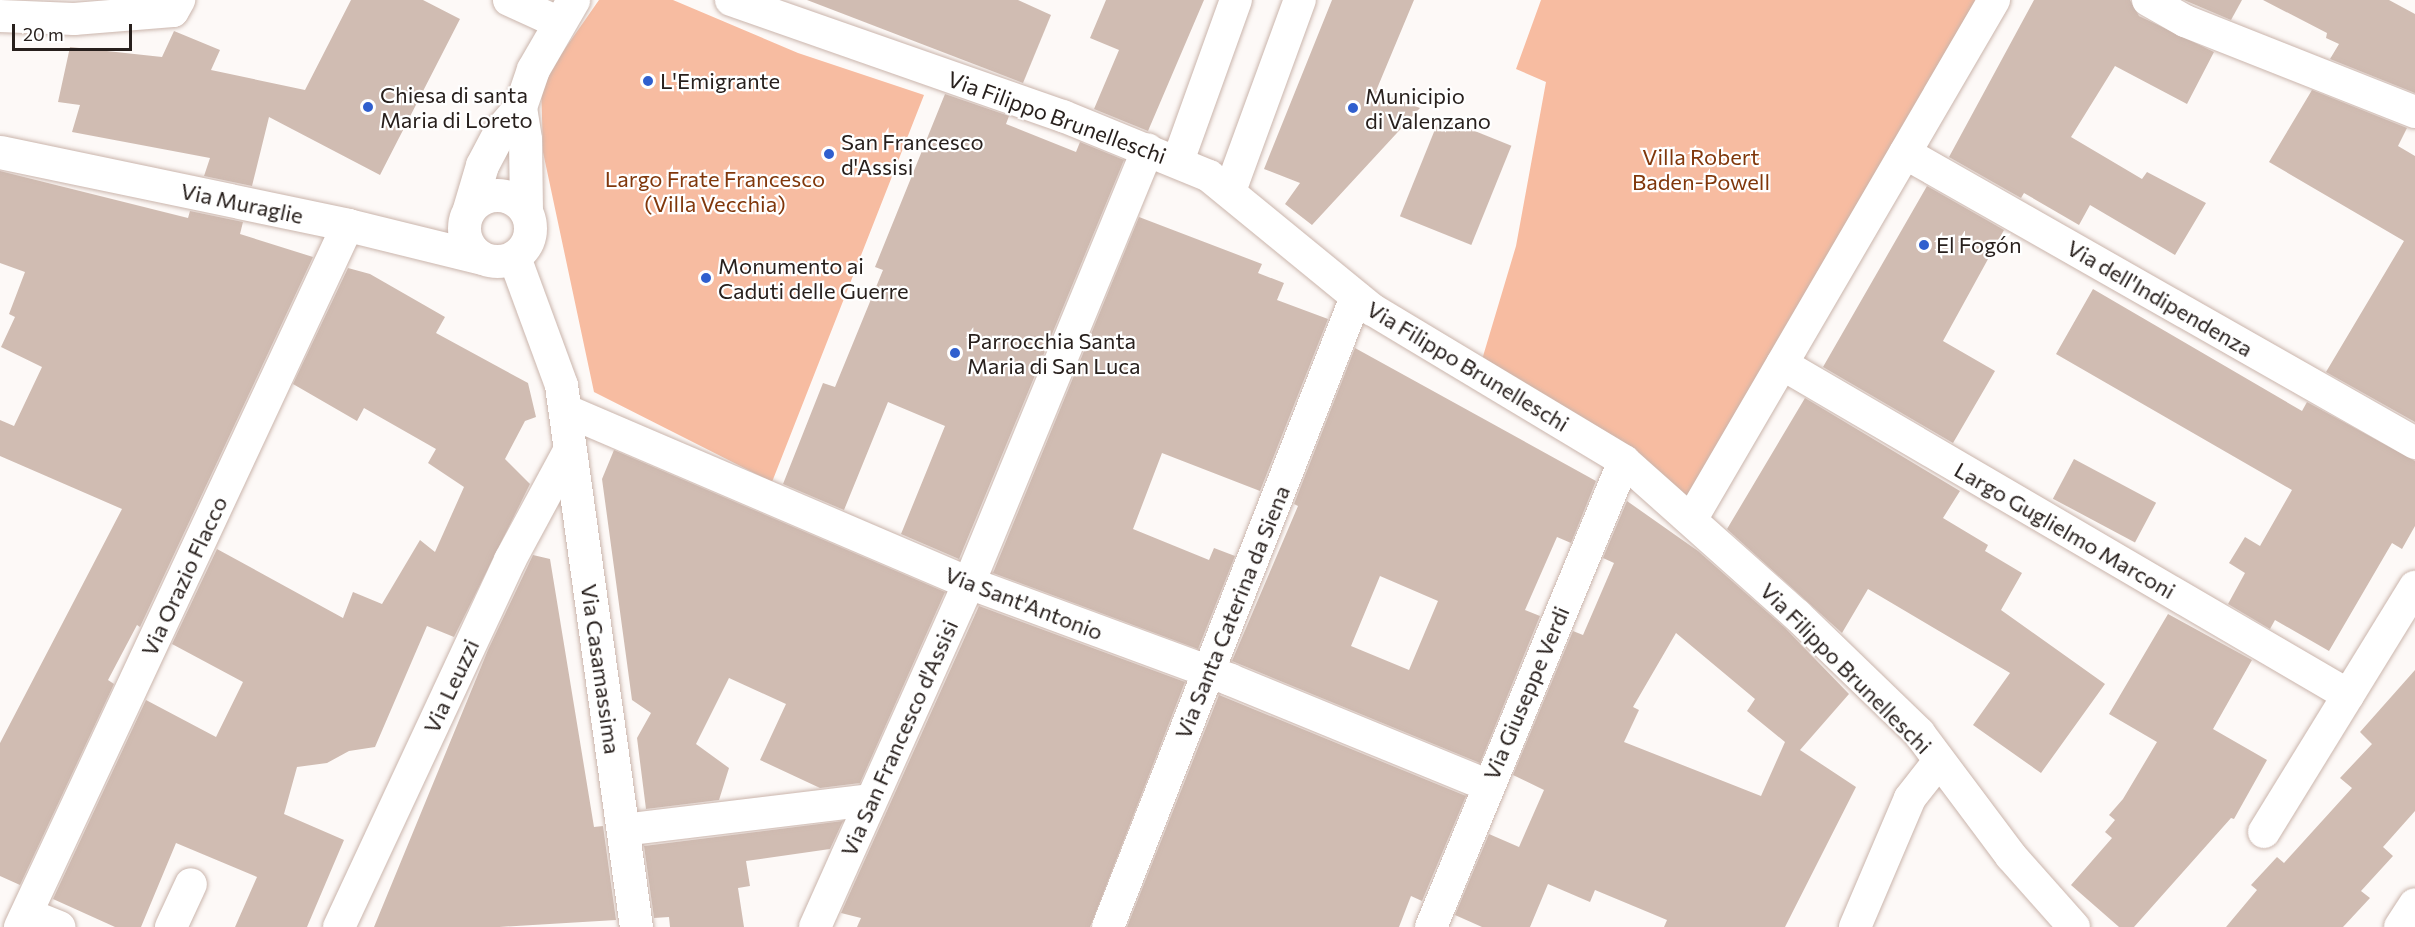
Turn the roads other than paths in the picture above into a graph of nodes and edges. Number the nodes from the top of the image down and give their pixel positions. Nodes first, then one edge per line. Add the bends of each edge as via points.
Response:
1 (179, 0) edge
2 (509, 0) edge
3 (1236, 0) edge
4 (1300, 0) edge
5 (1994, 0) edge
6 (2148, 0) edge
7 (743, 2) edge
8 (567, 11) edge
9 (0, 16) edge
10 (520, 107) junction
11 (2415, 112) edge
12 (1148, 149) junction
13 (0, 152) edge
14 (1905, 153) junction
15 (1178, 161) junction
16 (1230, 191) junction
17 (469, 209) junction
18 (526, 210) junction
19 (348, 225) junction
20 (498, 257) junction
21 (1356, 297) junction
22 (1782, 364) junction
23 (565, 411) junction
24 (2415, 443) edge
25 (570, 449) junction
26 (1624, 461) junction
27 (1690, 520) junction
28 (969, 584) junction
29 (2415, 587) edge
30 (1209, 672) junction
31 (2349, 695) junction
32 (1939, 761) junction
33 (1487, 785) junction
34 (870, 800) junction
35 (623, 830) junction
36 (2264, 832) dead end
37 (191, 884) dead end
38 (2415, 904) edge
39 (24, 921) edge
40 (59, 927) edge
41 (171, 927) edge
42 (339, 927) edge
43 (636, 927) edge
44 (815, 927) edge
45 (1108, 927) edge
46 (1431, 927) edge
47 (1855, 927) edge
48 (2074, 927) edge
49 (2400, 927) edge

1 - 9 street via 173,10 129,15 74,19
2 - 8 street
3 - 15 street
4 - 16 street
5 - 14 street
6 - 11 street via 2185,21
7 - 12 street, Via Filippo Brunelleschi
8 - 10 street via 533,69
10 - 17 street via 501,129 482,165
10 - 18 street via 525,139
12 - 15 street, Via Filippo Brunelleschi
12 - 28 street, Via San Francesco d'Assisi
13 - 19 street, Via Muraglie
14 - 22 street
14 - 24 street, Via dell'Indipendenza
15 - 16 street, Via Filippo Brunelleschi
16 - 21 street, Via Filippo Brunelleschi
17 - 18 street via 487,196 498,194 519,202
17 - 20 street via 464,234 473,251
18 - 20 street via 530,221 528,242
19 - 20 street, Via Muraglie
19 - 39 street, Via Orazio Flacco
20 - 23 street, Via Casamassima via 561,385
21 - 26 street, Via Filippo Brunelleschi
21 - 30 street, Via Santa Caterina da Siena
22 - 27 street
22 - 31 street, Largo Guglielmo Marconi
23 - 25 street, Via Casamassima
23 - 28 street, Via Sant'Antonio
25 - 35 street, Via Casamassima
25 - 42 street, Via Leuzzi via 510,560
26 - 27 street, Via Filippo Brunelleschi
26 - 33 street, Via Giuseppe Verdi
27 - 32 street, Via Filippo Brunelleschi via 1813,630 1919,733
28 - 30 street, Via Sant'Antonio
28 - 34 street, Via San Francesco d'Assisi
29 - 31 street
30 - 33 street, Via Sant'Antonio
30 - 45 street, Via Santa Caterina da Siena
31 - 36 street
32 - 47 street via 1910,798
32 - 48 street, Via Filippo Brunelleschi via 2011,856
33 - 46 street, Via Giuseppe Verdi
34 - 35 street
34 - 44 street, Via San Francesco d'Assisi
35 - 43 street, Via Casamassima
37 - 41 street
38 - 49 street
39 - 40 street

